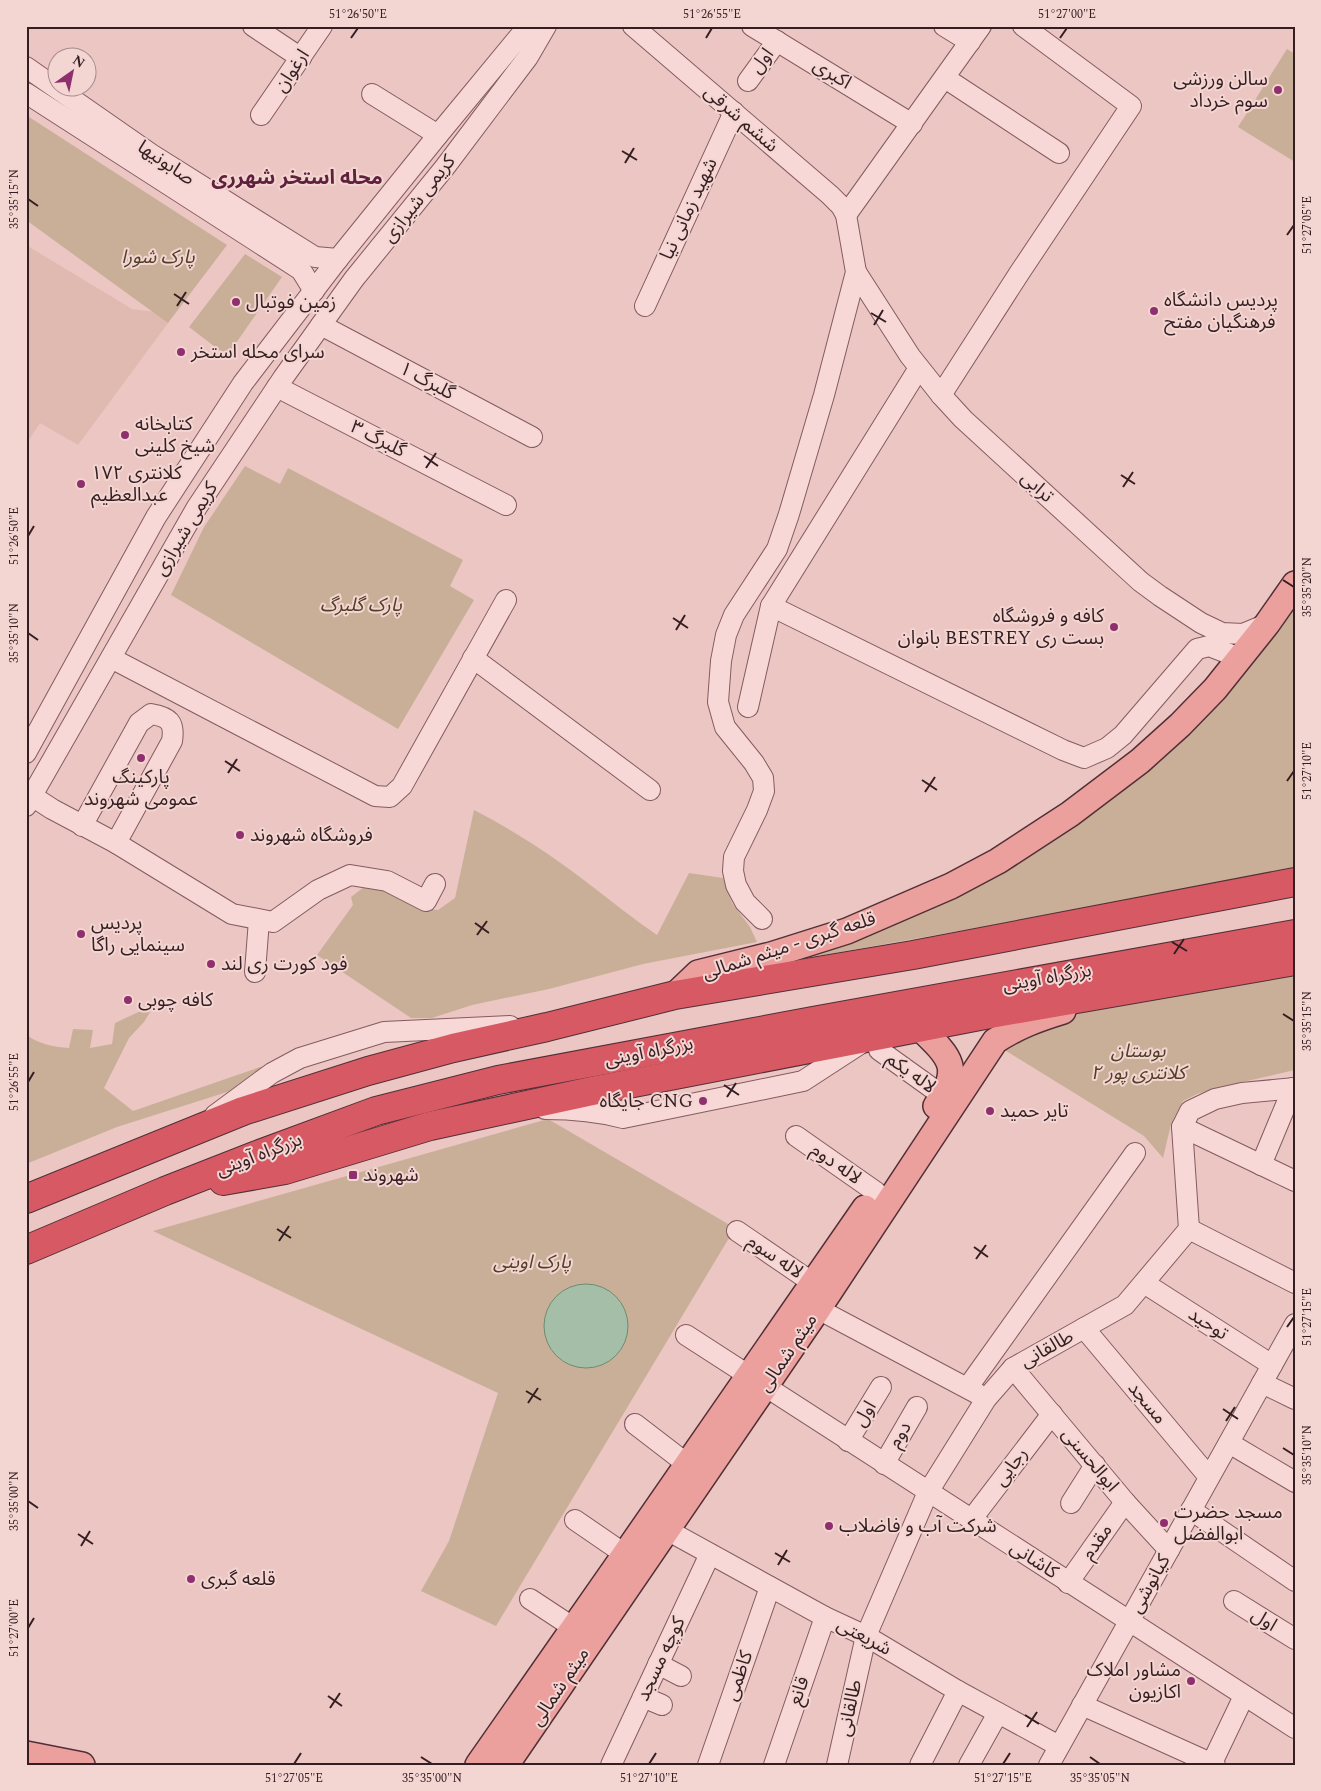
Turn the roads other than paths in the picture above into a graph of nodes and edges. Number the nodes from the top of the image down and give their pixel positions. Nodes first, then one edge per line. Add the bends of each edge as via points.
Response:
1 (253, 26) edge
2 (322, 26) edge
3 (528, 26) edge
4 (546, 26) edge
5 (633, 26) edge
6 (752, 26) edge
7 (944, 26) edge
8 (1023, 26) edge
9 (976, 34) edge
10 (777, 41) junction
11 (301, 58) junction
12 (26, 67) edge
13 (944, 78) junction
14 (748, 81) dead end
15 (26, 93) edge
16 (372, 94) dead end
17 (734, 112) junction
18 (260, 115) dead end
19 (912, 124) junction
20 (438, 134) junction
21 (1059, 153) dead end
22 (846, 215) junction
23 (283, 247) junction
24 (338, 259) junction
25 (856, 272) junction
26 (314, 292) junction
27 (645, 306) dead end
28 (321, 326) junction
29 (919, 368) junction
30 (277, 387) junction
31 (940, 395) junction
32 (532, 437) dead end
33 (506, 505) dead end
34 (134, 556) junction
35 (161, 571) junction
36 (1295, 584) edge
37 (506, 600) dead end
38 (771, 606) junction
39 (1267, 624) junction
40 (111, 658) junction
41 (473, 658) junction
42 (1240, 658) junction
43 (748, 707) dead end
44 (26, 753) edge
45 (650, 790) dead end
46 (29, 801) edge
47 (82, 826) junction
48 (116, 843) junction
49 (1295, 882) edge
50 (435, 884) dead end
51 (762, 919) dead end
52 (259, 920) junction
53 (1295, 934) edge
54 (1295, 961) edge
55 (254, 972) dead end
56 (1110, 994) junction
57 (675, 995) junction
58 (920, 1028) junction
59 (874, 1044) junction
60 (1294, 1088) edge
61 (943, 1096) junction
62 (1182, 1127) junction
63 (796, 1136) dead end
64 (1135, 1153) dead end
65 (1261, 1165) junction
66 (100, 1169) junction
67 (1295, 1180) edge
68 (26, 1186) edge
69 (165, 1191) junction
70 (876, 1192) junction
71 (26, 1199) edge
72 (1189, 1229) junction
73 (737, 1231) dead end
74 (26, 1250) edge
75 (813, 1282) junction
76 (1144, 1283) junction
77 (1295, 1283) edge
78 (818, 1308) junction
79 (1084, 1328) junction
80 (1293, 1333) edge
81 (686, 1335) dead end
82 (1272, 1365) junction
83 (1013, 1368) junction
84 (757, 1381) junction
85 (1262, 1383) junction
86 (881, 1387) dead end
87 (968, 1387) junction
88 (986, 1399) junction
89 (1295, 1399) edge
90 (917, 1407) dead end
91 (1052, 1414) junction
92 (635, 1424) dead end
93 (848, 1441) junction
94 (1229, 1443) junction
95 (686, 1464) junction
96 (884, 1464) junction
97 (1094, 1465) junction
98 (1210, 1477) junction
99 (1295, 1482) edge
100 (928, 1492) junction
101 (1125, 1502) junction
102 (1071, 1503) dead end
103 (1191, 1510) junction
104 (575, 1520) dead end
105 (970, 1520) junction
106 (667, 1530) junction
107 (1169, 1550) junction
108 (710, 1554) junction
109 (626, 1555) junction
110 (1295, 1581) edge
111 (1068, 1583) junction
112 (770, 1587) junction
113 (530, 1599) dead end
114 (1234, 1601) dead end
115 (824, 1617) junction
116 (1129, 1621) junction
117 (574, 1628) junction
118 (866, 1636) junction
119 (1295, 1639) edge
120 (658, 1664) junction
121 (681, 1676) dead end
122 (958, 1691) junction
123 (1244, 1696) junction
124 (643, 1697) junction
125 (662, 1706) dead end
126 (1082, 1706) junction
127 (998, 1713) junction
128 (1295, 1728) edge
129 (1059, 1746) junction
130 (26, 1754) edge
131 (511, 1761) edge
132 (1213, 1764) edge
133 (82, 1765) edge
134 (478, 1765) edge
135 (611, 1765) edge
136 (708, 1765) edge
137 (774, 1765) edge
138 (837, 1765) edge
139 (920, 1765) edge
140 (969, 1765) edge
141 (1049, 1765) edge

1 - 11 street
2 - 11 street, ارغوان
3 - 20 street, کریمی شیرازی
4 - 28 street, کریمی شیرازی via 528,57 354,279
5 - 17 street, ششم شرقی
6 - 10 street, اکبری
7 - 9 street
8 - 31 street via 1132,106
9 - 13 street
10 - 14 street, اول
10 - 19 street, اکبری
11 - 18 street, ارغوان
12 - 23 street, صابونیها via 218,198
13 - 19 street
13 - 21 street
15 - 23 street, صابونیها
16 - 20 street
17 - 22 street, ششم شرقی via 830,195
17 - 27 street, شهید زمانی نیا
19 - 22 street
20 - 24 street, کریمی شیرازی
22 - 25 street
23 - 24 street, صابونیها via 316,257
23 - 26 street, صابونیها
24 - 26 street, کریمی شیرازی
25 - 29 street, ترابی
25 - 51 street via 824,395 777,549 734,615 721,661 718,702 725,727 763,778 762,798 734,857 733,871 745,902
26 - 34 street, کریمی شیرازی via 243,383
28 - 30 street, کریمی شیرازی
28 - 32 street, گلبرگ ۱
29 - 31 street, ترابی
29 - 38 street
30 - 33 street, گلبرگ ۳
30 - 35 street, کریمی شیرازی via 196,507
31 - 39 street, ترابی via 962,419 1160,596 1222,633 1243,634
34 - 35 street
34 - 44 street, کریمی شیرازی
35 - 40 street, کریمی شیرازی
36 - 39 main road, قلعه گبری - میثم شمالی
37 - 41 street
38 - 42 street via 1084,758 1124,736 1197,649 1209,646
38 - 43 street
39 - 42 main road, قلعه گبری - میثم شمالی
40 - 41 street via 375,796 390,797 402,786
40 - 46 street, کریمی شیرازی
41 - 45 street
42 - 57 main road, قلعه گبری - میثم شمالی via 1180,726 1140,761 1070,814 998,861 951,886 847,931 698,973
46 - 47 street via 52,817
47 - 48 street
47 - 48 street via 139,723 151,714 161,716 170,721 174,731 172,741
48 - 52 street via 232,914
49 - 57 highway via 913,955
50 - 52 street via 426,901 387,881 350,875 318,890 273,922
52 - 55 street
53 - 69 highway, بزرگراه آوینی via 498,1080 376,1111
54 - 56 highway
56 - 58 highway
56 - 78 main road, میثم شمالی via 1033,1020 995,1041
57 - 66 highway via 368,1071 243,1111
58 - 59 highway
58 - 61 main road, میثم شمالی via 946,1056 952,1070 950,1084
59 - 61 street, لاله یکم
59 - 69 highway via 503,1109 430,1126 285,1170
60 - 62 street via 1215,1099 1190,1111
60 - 65 street
61 - 70 main road, میثم شمالی
62 - 65 street
62 - 72 street
63 - 70 street, لاله دوم
64 - 87 street
65 - 67 street
66 - 68 street
66 - 71 highway
69 - 74 highway, بزرگراه آوینی
70 - 75 main road, میثم شمالی
72 - 76 street, طالقانی
72 - 77 street
73 - 75 street, لاله سوم
75 - 84 main road, میثم شمالی
76 - 79 street, طالقانی via 1125,1305
76 - 82 street, توحید
78 - 84 main road, میثم شمالی
78 - 87 street
79 - 83 street, طالقانی
79 - 98 street, مسجد
80 - 82 street, کیانوشی
81 - 84 street, کاشانی
82 - 85 street, کیانوشی
83 - 88 street, طالقانی
83 - 91 street, ابوالحسنی
84 - 93 street, کاشانی
84 - 95 main road, میثم شمالی
84 - 106 main road, میثم شمالی
85 - 89 street
85 - 94 street, کیانوشی
86 - 93 street, اول
87 - 88 street
88 - 100 street, طالقانی
90 - 96 street, دوم
91 - 97 street, ابوالحسنی
91 - 105 street, رجایی
92 - 95 street
93 - 96 street, کاشانی
94 - 98 street, کیانوشی
94 - 99 street
95 - 109 main road, میثم شمالی
96 - 100 street, کاشانی
97 - 101 street, ابوالحسنی
97 - 102 street
98 - 103 street, کیانوشی
100 - 105 street, کاشانی
100 - 118 street, طالقانی
101 - 107 street, ابوالحسنی
101 - 111 street, مقدم
103 - 107 street, کیانوشی
103 - 110 street
104 - 109 street
105 - 111 street, کاشانی
106 - 108 street, شریعتی
106 - 131 main road, میثم شمالی
107 - 116 street, کیانوشی
108 - 112 street, شریعتی
108 - 120 street, کوچه مسجد
109 - 117 main road, میثم شمالی
111 - 116 street, کاشانی
112 - 115 street, شریعتی
112 - 136 street, کاظمی
113 - 117 street
114 - 119 street, اول
115 - 118 street, شریعتی
115 - 137 street, قانع
116 - 123 street, کاشانی
116 - 126 street, کیانوشی
117 - 134 main road, میثم شمالی
118 - 122 street, شریعتی
118 - 138 street, طالقانی
120 - 121 street
120 - 124 street, کوچه مسجد
122 - 127 street, شریعتی
122 - 139 street
123 - 128 street, کاشانی
123 - 132 street
124 - 125 street
124 - 135 street, کوچه مسجد
126 - 129 street, کیانوشی
126 - 132 street
127 - 129 street, شریعتی
127 - 140 street
129 - 141 street, کیانوشی
130 - 133 main road

